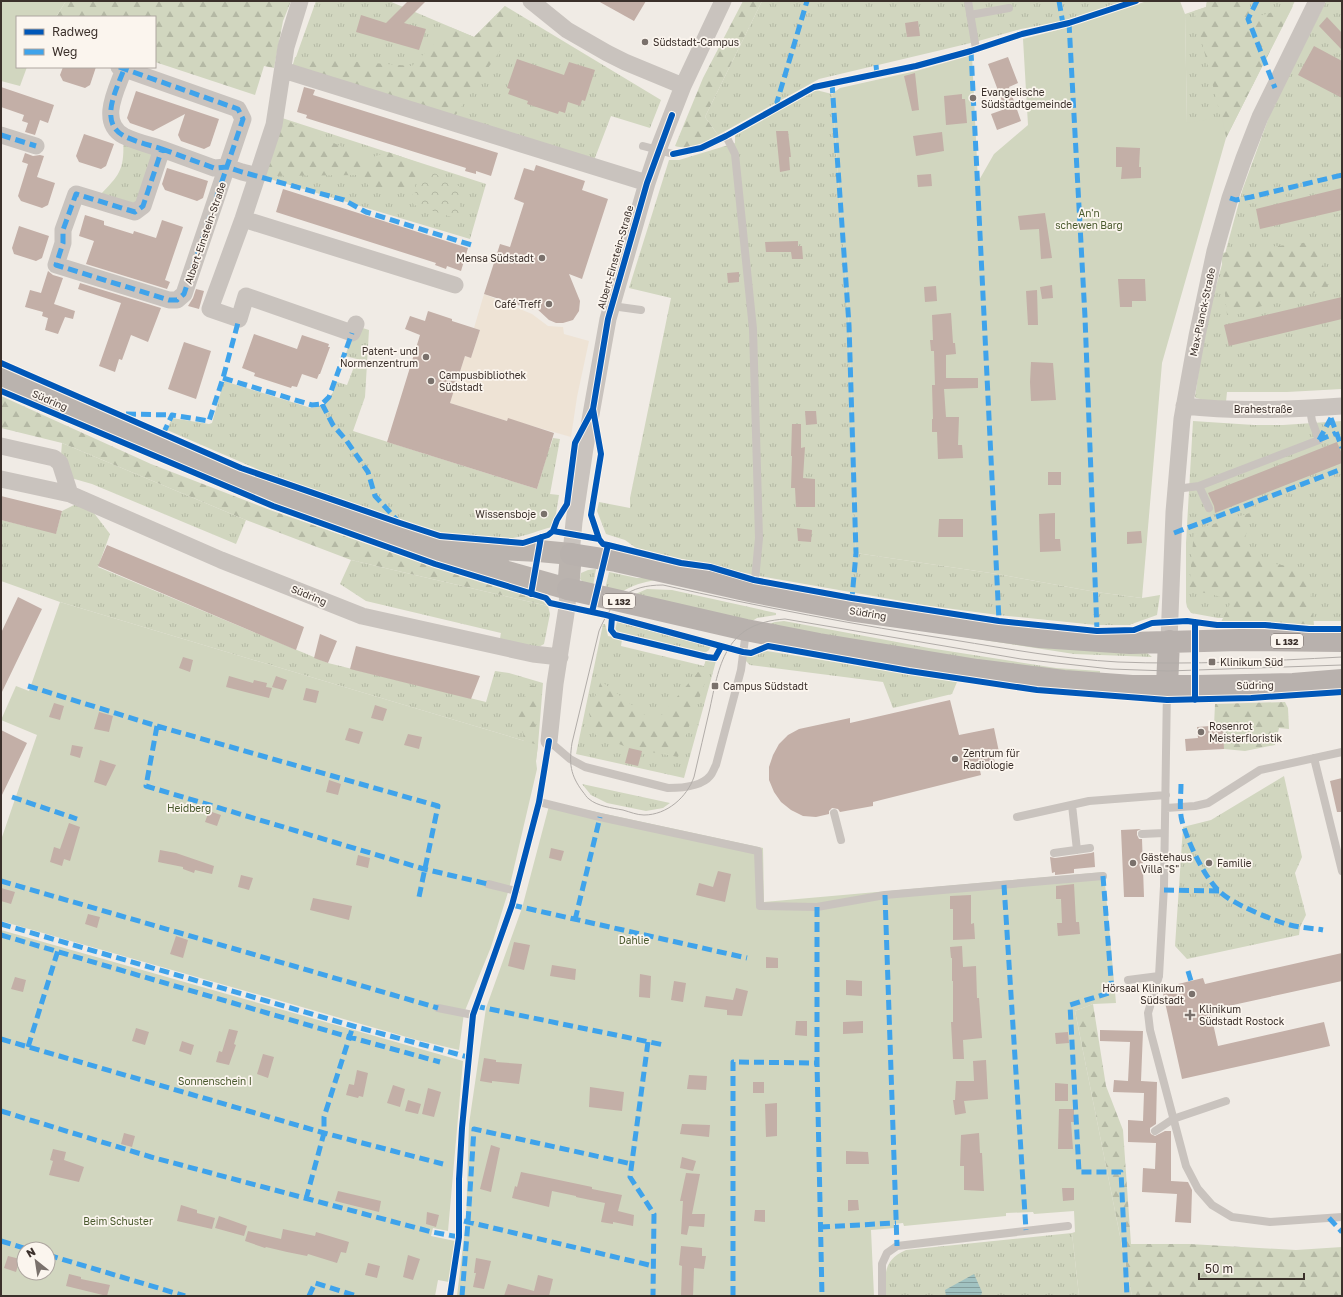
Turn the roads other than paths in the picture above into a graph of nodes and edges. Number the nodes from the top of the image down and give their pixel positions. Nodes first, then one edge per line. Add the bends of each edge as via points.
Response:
1 (300, 1) edge
2 (531, 1) edge
3 (723, 1) edge
4 (968, 1) edge
5 (1317, 1) edge
6 (1008, 8) dead end
7 (970, 15) junction
8 (976, 49) dead end
9 (122, 68) edge
10 (283, 70) junction
11 (683, 86) junction
12 (1, 135) edge
13 (726, 136) dead end
14 (36, 146) dead end
15 (162, 149) junction
16 (227, 167) junction
17 (258, 176) junction
18 (646, 183) junction
19 (244, 218) junction
20 (455, 285) dead end
21 (612, 306) junction
22 (640, 310) dead end
23 (356, 324) dead end
24 (1, 377) edge
25 (1184, 406) junction
26 (1342, 406) edge
27 (1310, 409) junction
28 (1, 446) edge
29 (1, 479) edge
30 (1199, 486) junction
31 (1176, 489) junction
32 (70, 494) junction
33 (1208, 508) dead end
34 (412, 542) junction
35 (571, 554) junction
36 (568, 589) junction
37 (754, 592) junction
38 (746, 630) junction
39 (1342, 641) edge
40 (1169, 642) junction
41 (560, 657) junction
42 (1342, 680) edge
43 (1167, 686) junction
44 (549, 741) joint
45 (1342, 752) edge
46 (1314, 758) junction
47 (1166, 795) junction
48 (539, 802) dead end
49 (1072, 805) junction
50 (1166, 808) junction
51 (834, 813) dead end
52 (1017, 817) dead end
53 (1164, 833) junction
54 (1142, 834) dead end
55 (841, 840) dead end
56 (1090, 848) dead end
57 (1077, 850) junction
58 (1054, 853) dead end
59 (1342, 871) edge
60 (1103, 876) dead end
61 (488, 884) dead end
62 (516, 891) dead end
63 (1159, 976) junction
64 (1128, 980) dead end
65 (438, 1008) dead end
66 (473, 1015) dead end
67 (1226, 1101) dead end
68 (1173, 1119) junction
69 (1155, 1131) dead end
70 (1342, 1217) edge
71 (1068, 1226) dead end
72 (882, 1296) edge

1 - 10 street via 286,47
2 - 11 street via 567,30 607,53
3 - 11 street, Albert-Einstein-Straße
4 - 7 lane
5 - 25 street, Max-Planck-Straße via 1260,117 1230,198 1196,336
6 - 7 lane
7 - 8 lane
9 - 15 street, Albert-Einstein-Straße via 110,111 114,128 123,136
9 - 16 street, Albert-Einstein-Straße via 238,109 243,119
10 - 17 street via 274,125
10 - 18 street
11 - 18 street, Albert-Einstein-Straße
12 - 14 street
13 - 37 lane via 735,154 753,329 759,538
15 - 16 street, Albert-Einstein-Straße via 214,168
15 - 16 street, Albert-Einstein-Straße via 143,206 135,212 76,194 63,230 63,244 56,265 169,300 177,300 184,294
16 - 17 street, Albert-Einstein-Straße
17 - 19 street
18 - 21 street, Albert-Einstein-Straße
19 - 20 street
19 - 23 street via 210,309 238,318 246,296 352,333
21 - 22 lane
21 - 35 street, Albert-Einstein-Straße via 585,448
24 - 34 main road, Südring / L 132 via 121,431 217,470
25 - 27 street, Brahestraße via 1254,411
25 - 31 street, Max-Planck-Straße
26 - 27 street, Brahestraße
27 - 30 lane via 1319,440
28 - 32 street via 54,458 60,463
29 - 32 street, Südring
30 - 31 lane
30 - 33 lane
31 - 40 street, Max-Planck-Straße
32 - 41 street, Südring via 221,560 362,616 533,654
34 - 35 main road, Südring / L 132
34 - 36 main road, Südring / L 132 via 444,554
35 - 36 main road
35 - 37 main road, Südring / L 132 via 616,561
36 - 38 main road, Südring / L 132
36 - 41 street
37 - 40 main road, Südring / L 132 via 848,610 1040,637
38 - 43 main road, Südring / L 132 via 977,670 1064,681
38 - 44 lane via 741,670 716,765 710,777 679,788 668,788 585,767 570,759
39 - 40 main road, Südring / L 132
40 - 43 main road
41 - 44 street
42 - 43 main road, Südring / L 132 via 1294,684
43 - 47 lane
45 - 46 lane
46 - 50 lane via 1260,770 1208,803
46 - 59 lane
47 - 49 lane via 1097,800
47 - 50 lane
48 - 60 lane via 758,851 760,906 817,906 885,895
49 - 52 lane
49 - 57 lane
50 - 53 lane
51 - 55 lane
53 - 54 lane
53 - 63 lane
56 - 57 lane
57 - 58 lane
61 - 62 lane
63 - 64 lane
63 - 68 lane via 1148,1013
65 - 66 lane
67 - 68 lane
68 - 69 lane
68 - 70 lane via 1186,1166 1198,1189 1212,1205 1232,1217 1270,1222
71 - 72 lane via 897,1246 887,1253 882,1264

